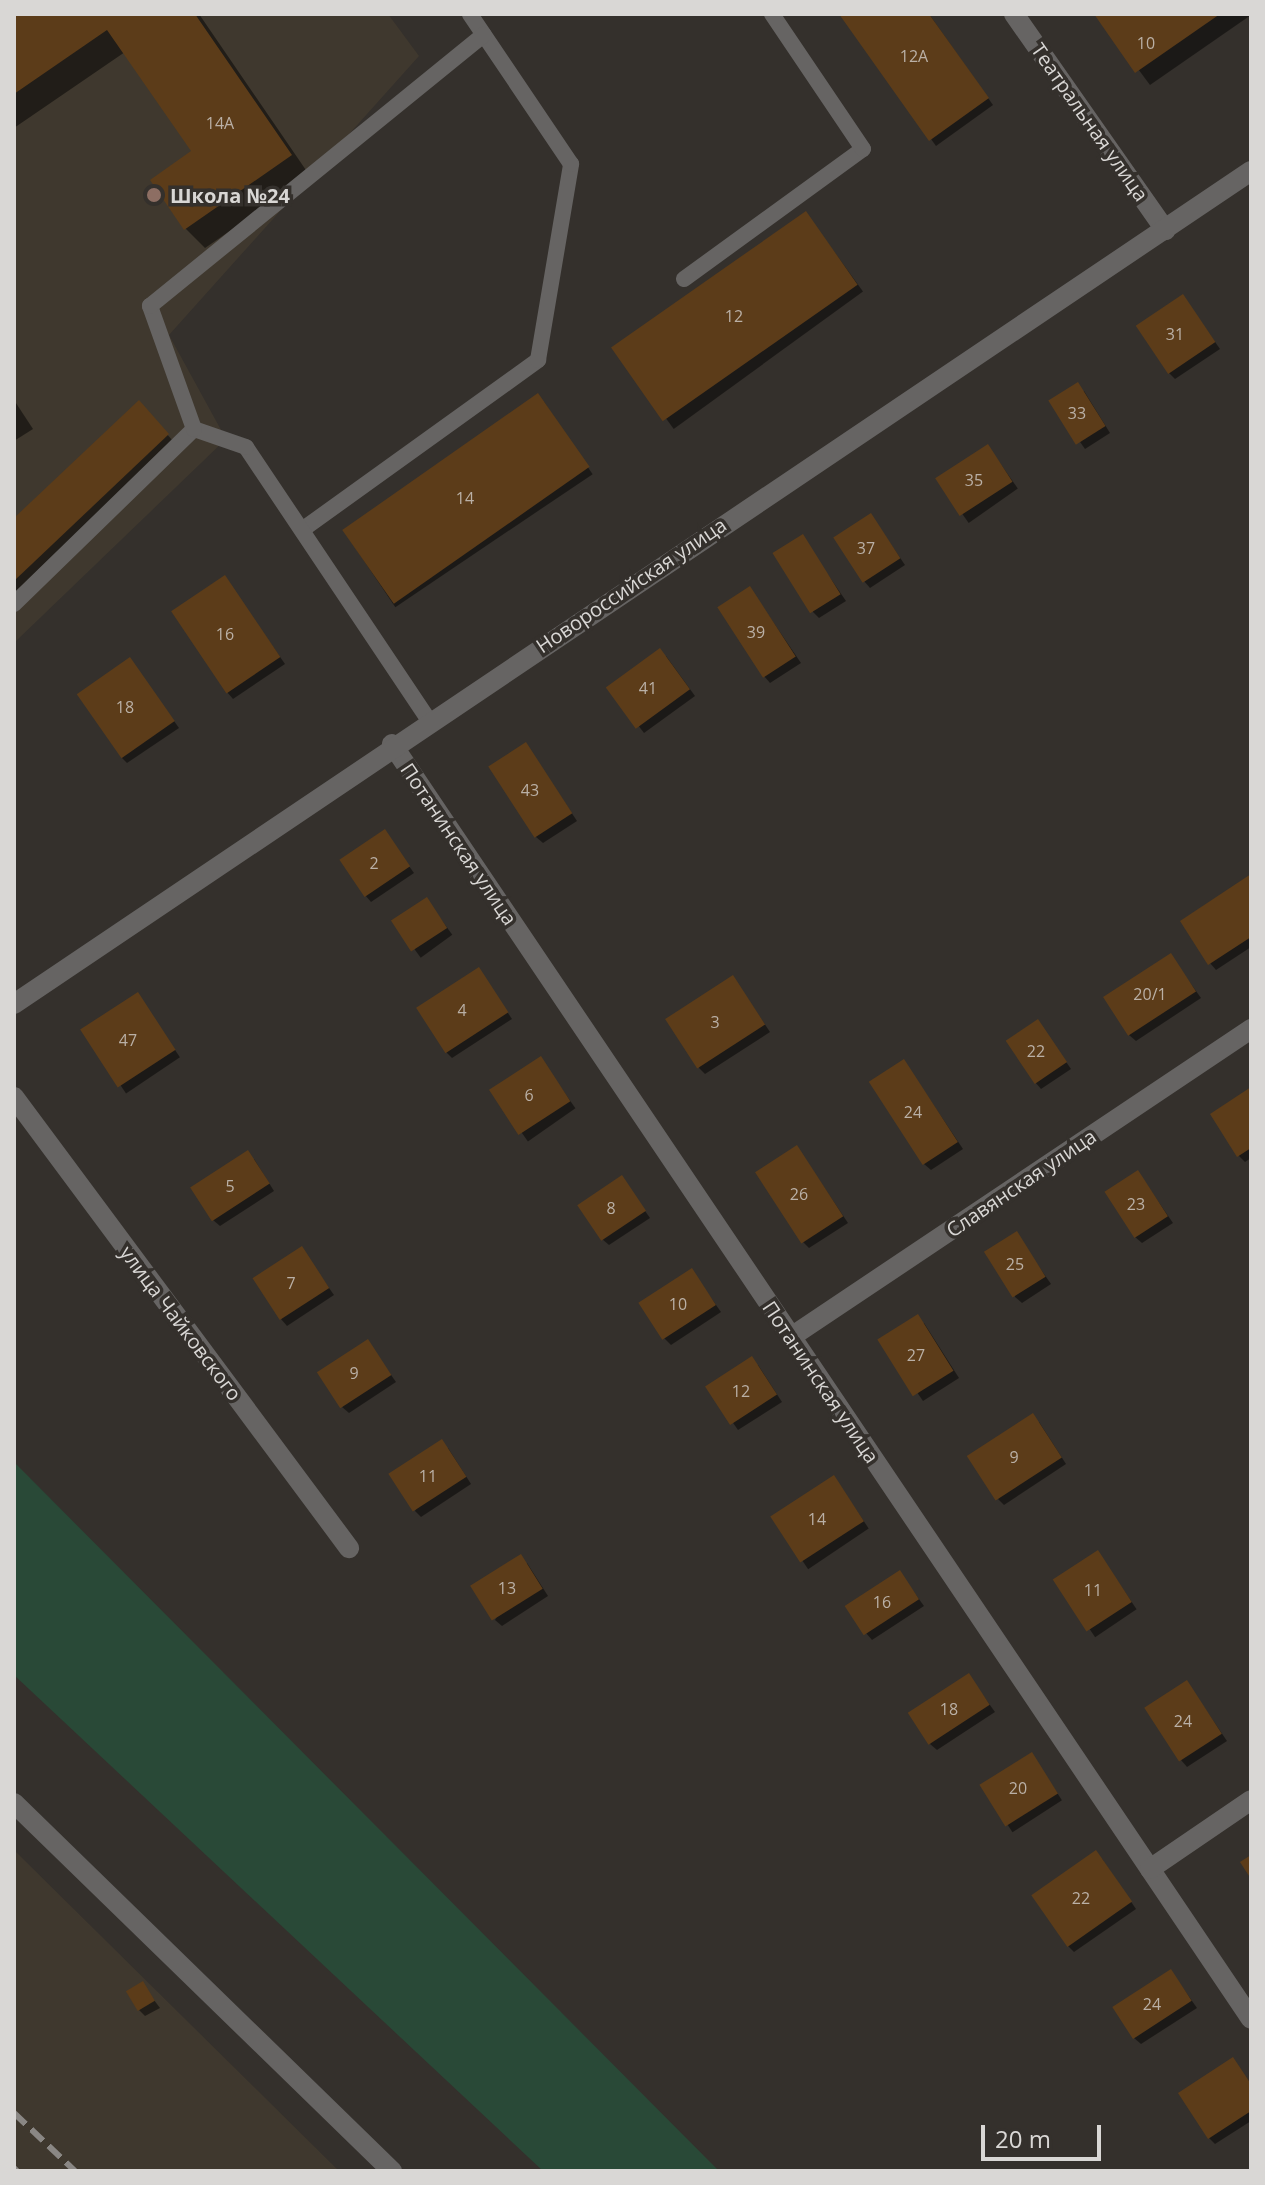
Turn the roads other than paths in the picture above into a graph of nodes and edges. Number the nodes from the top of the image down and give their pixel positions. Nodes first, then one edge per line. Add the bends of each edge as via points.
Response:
1 (470, 14) edge
2 (772, 14) edge
3 (1014, 14) edge
4 (484, 35) junction
5 (1251, 171) edge
6 (1165, 230) junction
7 (684, 279) dead end
8 (194, 429) junction
9 (306, 527) junction
10 (14, 604) edge
11 (428, 719) junction
12 (392, 744) junction
13 (14, 1004) edge
14 (1251, 1029) edge
15 (14, 1097) edge
16 (791, 1337) junction
17 (349, 1548) dead end
18 (1251, 1800) edge
19 (14, 1803) edge
20 (1150, 1869) junction
21 (1251, 2019) edge
22 (392, 2171) edge

1 - 4 lane
2 - 7 lane via 863,149
3 - 6 street, Театральная улица
4 - 8 lane via 150,306
4 - 9 lane via 571,164 538,360
5 - 6 street, Новороссийская улица
6 - 11 street, Новороссийская улица
8 - 9 lane via 246,447
8 - 10 lane
9 - 11 lane
11 - 12 street, Новороссийская улица
12 - 13 street, Новороссийская улица
12 - 16 street, Потанинская улица
14 - 16 street, Славянская улица
15 - 17 street, улица Чайковского
16 - 20 street, Потанинская улица
18 - 20 street
19 - 22 street
20 - 21 street, Потанинская улица

